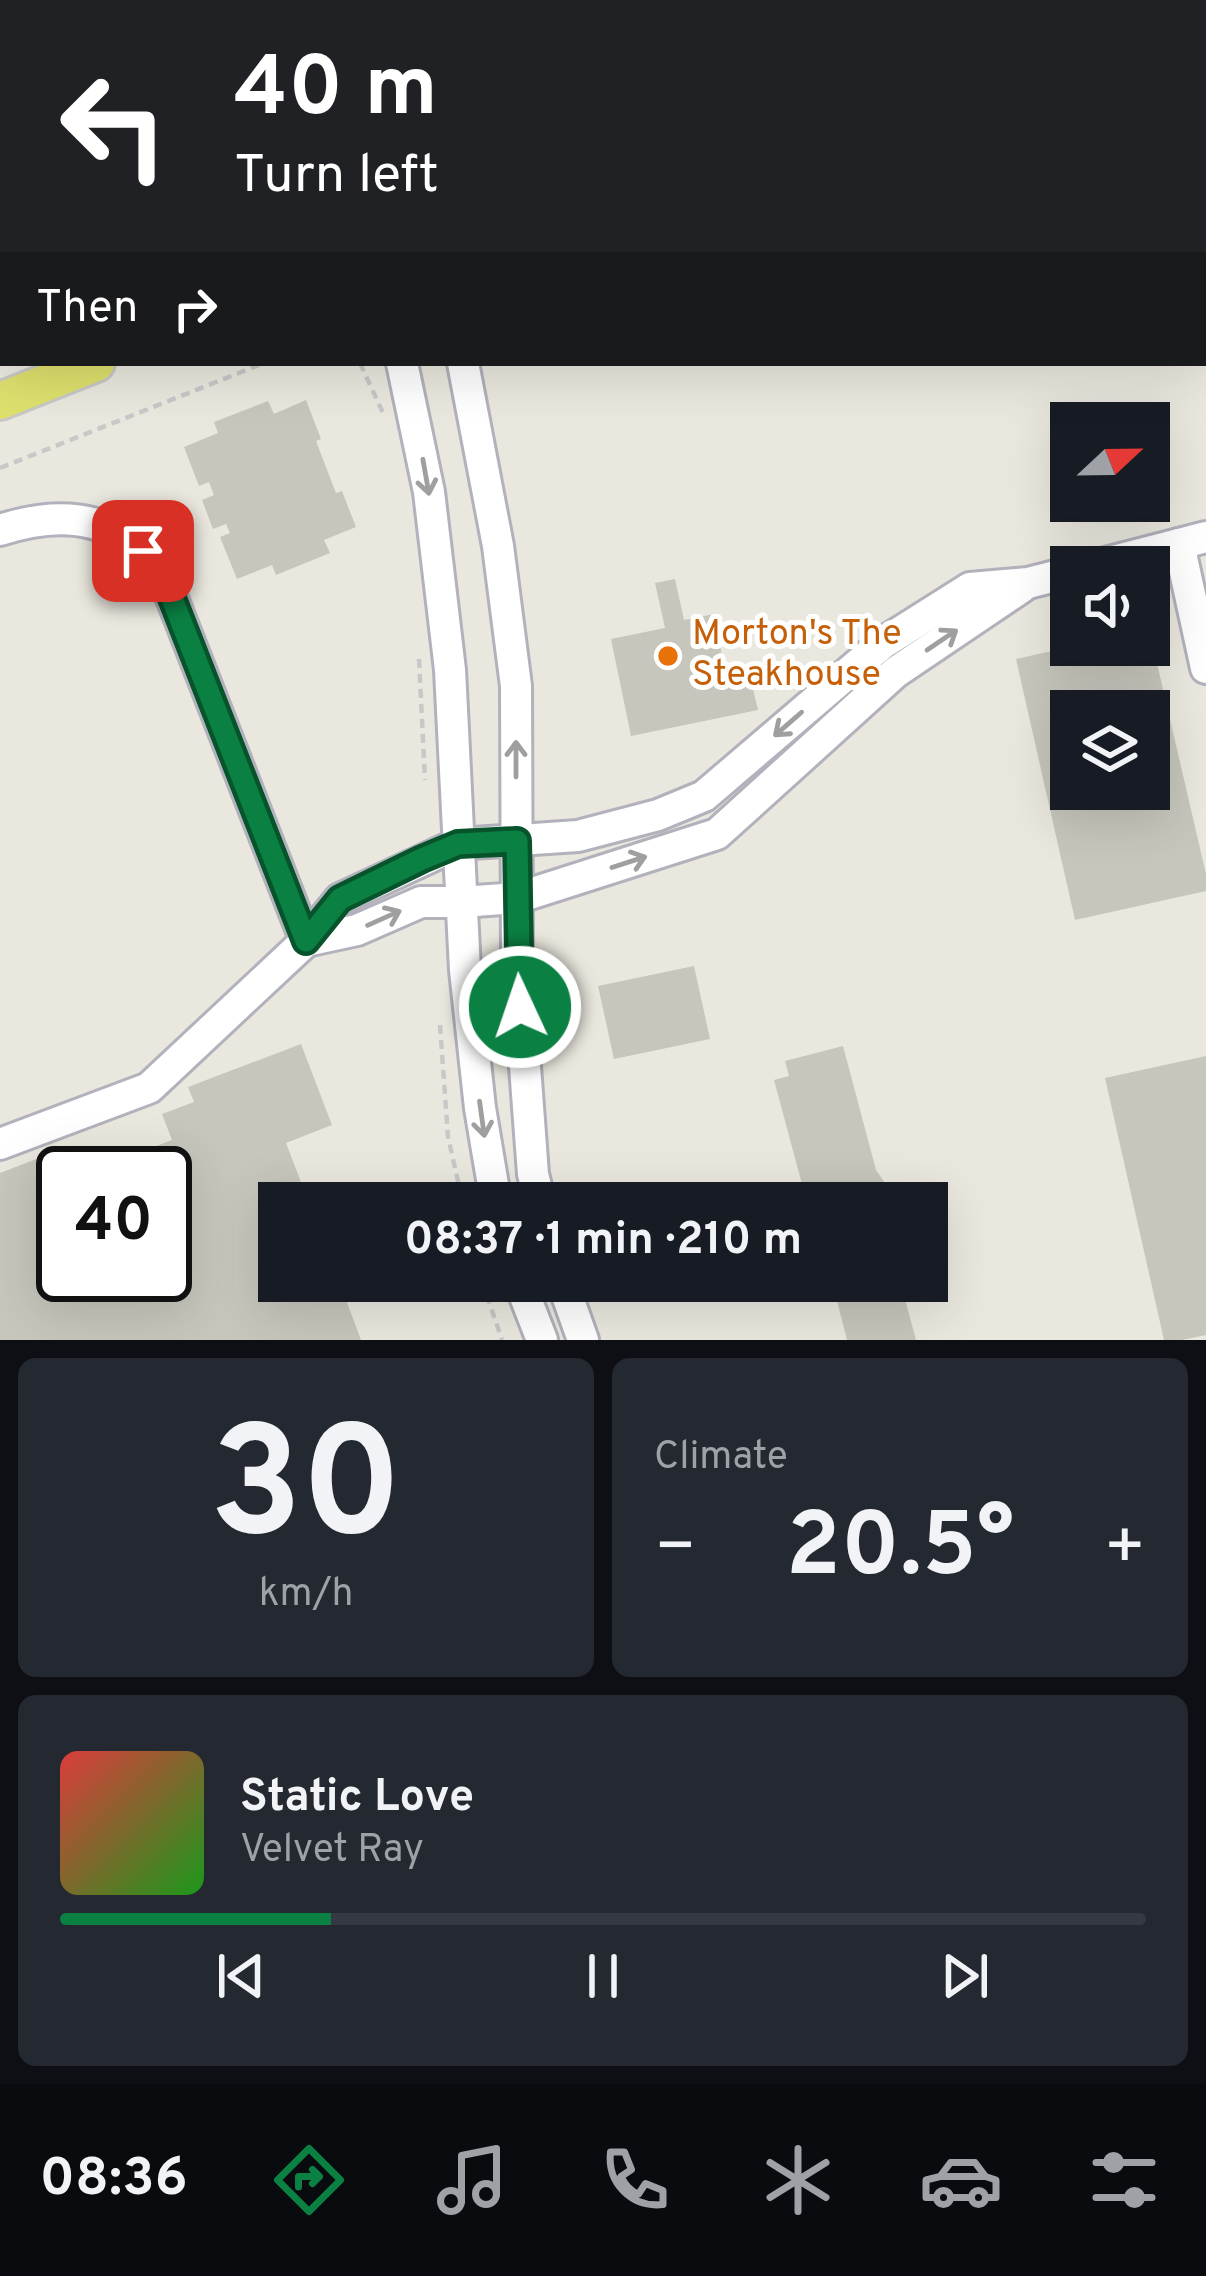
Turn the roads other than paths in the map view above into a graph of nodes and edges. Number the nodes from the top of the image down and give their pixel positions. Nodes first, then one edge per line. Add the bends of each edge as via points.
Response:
1 (88, 366) edge
2 (403, 366) edge
3 (464, 366) edge
4 (0, 400) edge
5 (0, 530) edge
6 (1192, 541) edge
7 (1050, 577) edge
8 (1028, 583) junction
9 (1206, 668) edge
10 (517, 841) junction
11 (458, 844) junction
12 (517, 898) junction
13 (461, 902) junction
14 (306, 941) junction
15 (0, 1144) edge
16 (492, 1182) edge
17 (535, 1182) edge
18 (527, 1302) edge
19 (569, 1302) edge
20 (542, 1340) edge
21 (583, 1340) edge

1 - 4 main road
2 -> 11 street via 429,492 450,670
10 -> 3 street via 516,686
5 - 14 street via 52,518 94,524 155,563
6 - 9 street
7 - 8 street
8 -> 10 street via 970,588 883,643 704,796 578,836
12 -> 8 street via 717,834 896,672
10 - 11 street
10 - 12 street
11 - 13 street
11 - 14 street via 340,899
12 - 13 street
12 - 17 street
14 -> 13 street via 421,902
13 -> 16 street
14 - 15 street via 149,1088
18 - 20 street
19 - 21 street

